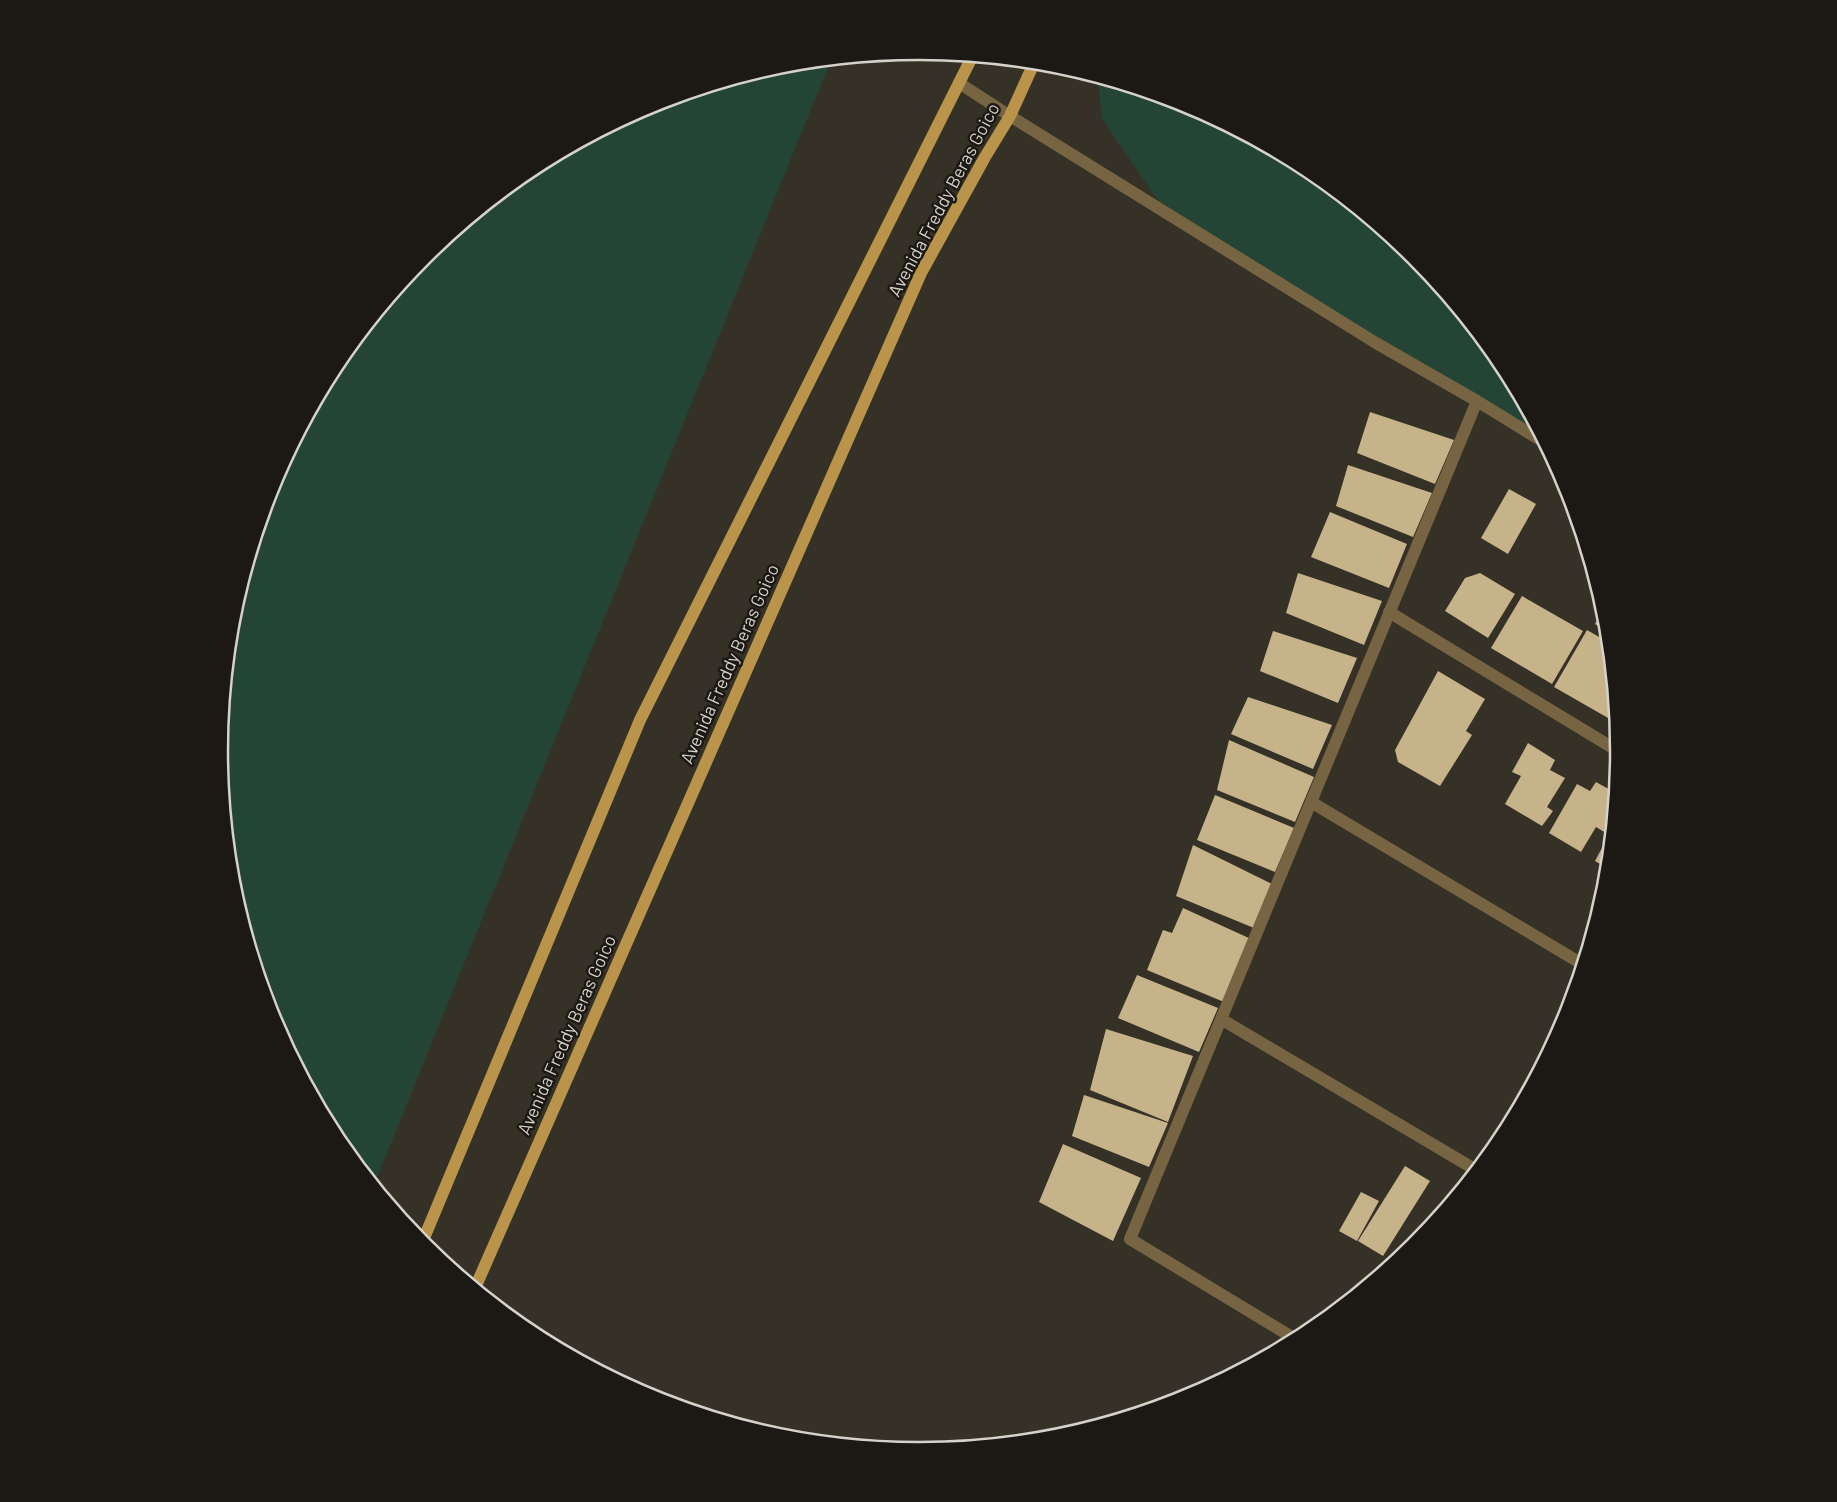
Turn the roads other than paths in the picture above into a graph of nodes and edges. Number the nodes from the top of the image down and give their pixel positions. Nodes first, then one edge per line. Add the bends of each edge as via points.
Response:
1 (969, 62) edge
2 (1031, 70) edge
3 (959, 83) junction
4 (1010, 116) junction
5 (1477, 400) junction
6 (1533, 435) edge
7 (1389, 612) junction
8 (1610, 746) edge
9 (1311, 802) junction
10 (1577, 961) edge
11 (1220, 1019) junction
12 (1471, 1167) edge
13 (425, 1235) edge
14 (477, 1283) edge
15 (1288, 1335) edge

1 - 3 main road, Avenida Freddy Beras Goico
2 - 4 main road, Avenida Freddy Beras Goico
3 - 4 street
3 - 13 main road, Avenida Freddy Beras Goico via 640,720
4 - 5 street via 1376,343
4 - 14 main road, Avenida Freddy Beras Goico via 921,272
5 - 6 street
5 - 7 street
7 - 8 street
7 - 9 street
9 - 10 street
9 - 11 street
11 - 12 street
11 - 15 street via 1130,1239

